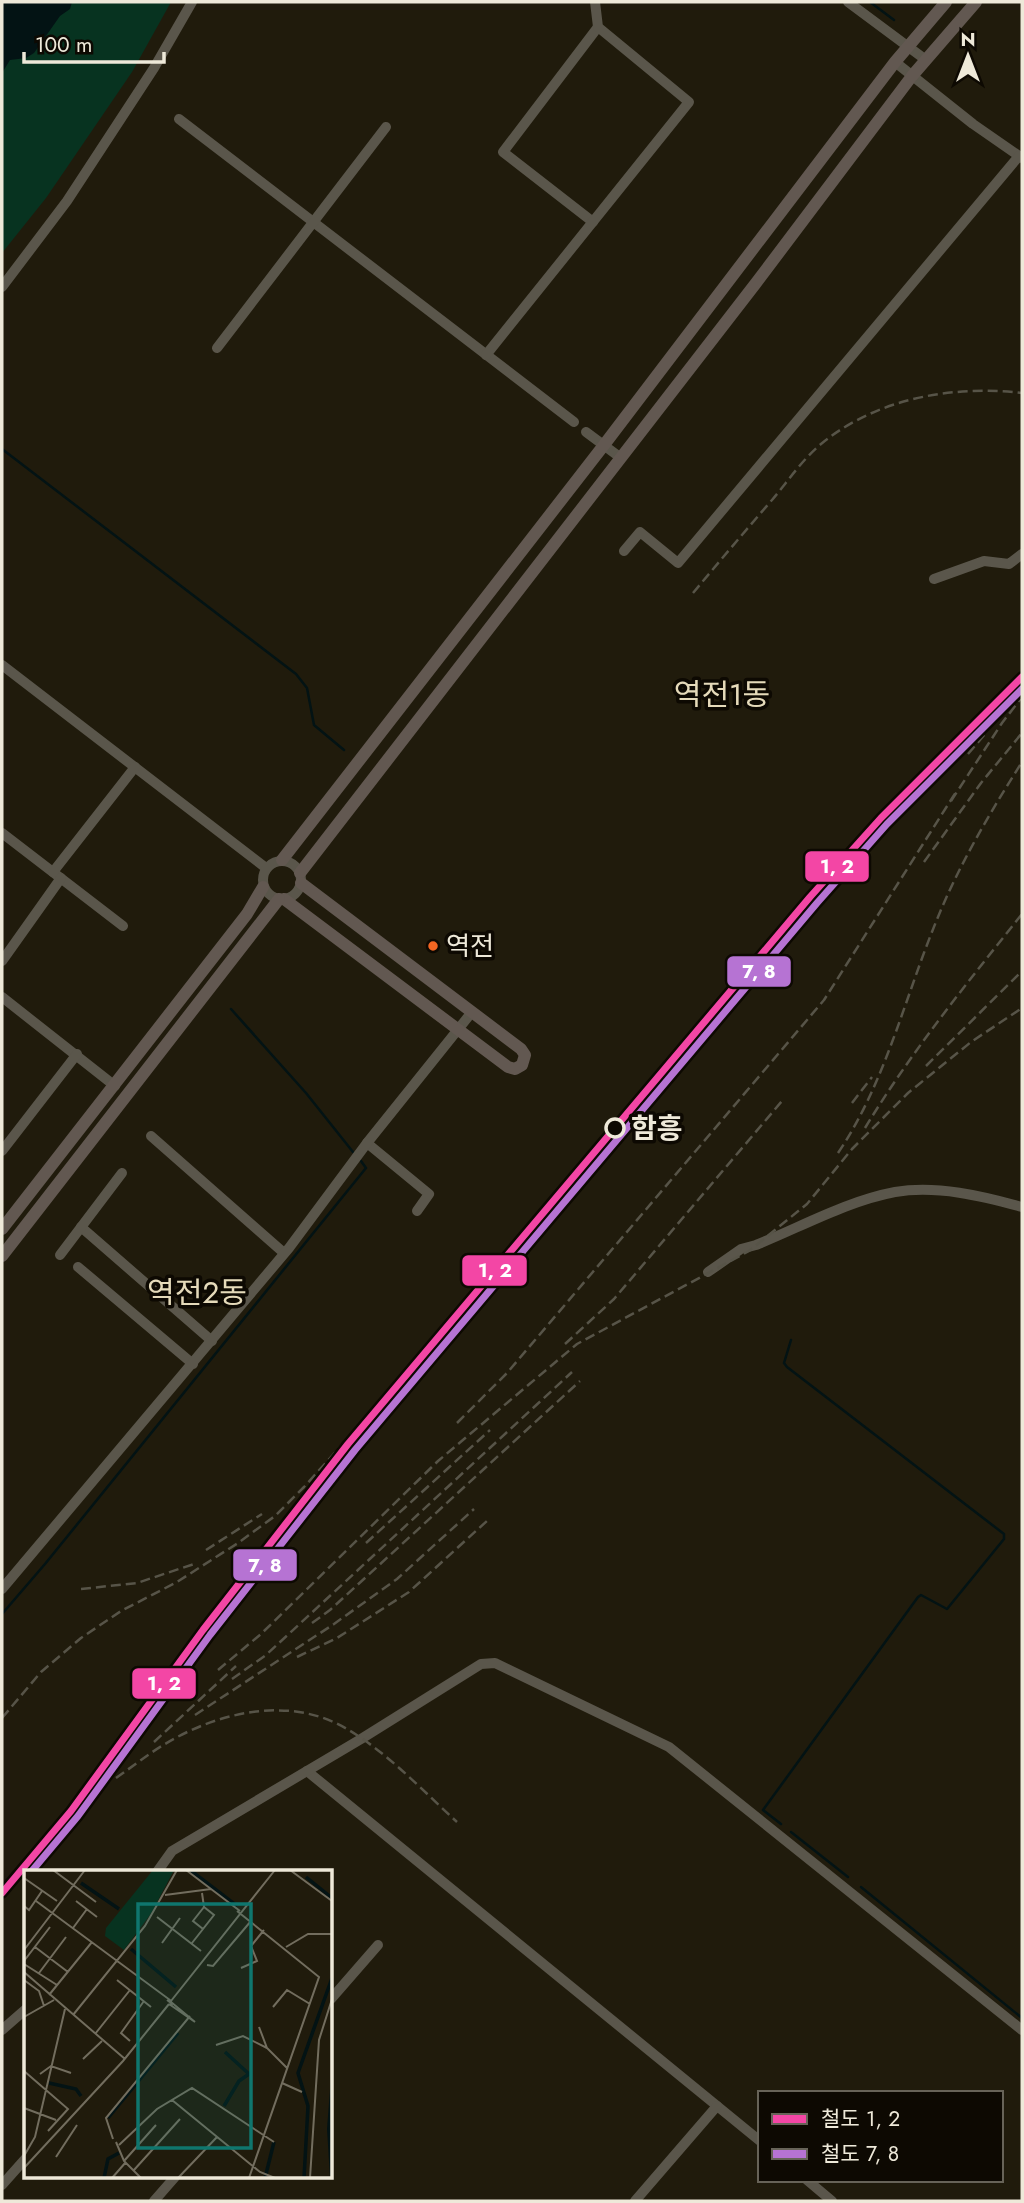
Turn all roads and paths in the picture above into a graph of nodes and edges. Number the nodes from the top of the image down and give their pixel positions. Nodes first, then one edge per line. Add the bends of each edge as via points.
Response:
1 (192, 2) edge
2 (595, 2) edge
3 (848, 2) edge
4 (946, 2) edge
5 (976, 2) edge
6 (598, 27) junction
7 (908, 46) junction
8 (926, 60) junction
9 (895, 62) junction
10 (912, 76) junction
11 (178, 119) dead end
12 (386, 127) dead end
13 (1021, 157) edge
14 (312, 222) junction
15 (593, 222) junction
16 (2, 287) edge
17 (217, 348) dead end
18 (486, 355) junction
19 (574, 422) dead end
20 (586, 432) dead end
21 (604, 446) junction
22 (621, 458) junction
23 (624, 551) dead end
24 (1022, 554) edge
25 (934, 579) dead end
26 (2, 665) edge
27 (135, 767) junction
28 (2, 833) edge
29 (282, 860) junction
30 (266, 868) junction
31 (57, 875) junction
32 (301, 878) junction
33 (263, 887) junction
34 (282, 899) junction
35 (123, 926) dead end
36 (2, 961) edge
37 (2, 997) edge
38 (472, 1012) junction
39 (457, 1029) junction
40 (77, 1054) junction
41 (115, 1086) junction
42 (151, 1136) dead end
43 (367, 1143) junction
44 (3, 1149) edge
45 (122, 1173) dead end
46 (1022, 1207) edge
47 (417, 1211) dead end
48 (81, 1227) junction
49 (2, 1230) edge
50 (284, 1254) junction
51 (60, 1255) dead end
52 (2, 1256) edge
53 (78, 1267) dead end
54 (708, 1272) dead end
55 (212, 1341) junction
56 (193, 1364) junction
57 (2, 1589) edge
58 (307, 1771) junction
59 (158, 1870) edge
60 (378, 1945) dead end
61 (332, 1998) edge
62 (24, 2011) edge
63 (2, 2030) edge
64 (1022, 2030) edge
65 (717, 2106) junction
66 (758, 2139) edge
67 (24, 2160) edge
68 (174, 2178) edge
69 (809, 2182) edge
70 (2, 2185) edge
71 (154, 2201) edge
72 (635, 2201) edge
73 (832, 2201) edge

1 - 16 street via 67,201
2 - 6 street
3 - 7 street
4 - 7 main road
5 - 8 main road
6 - 15 street via 503,152
6 - 15 street via 689,102
7 - 8 street
7 - 9 main road
8 - 10 main road
9 - 10 street
9 - 21 main road
10 - 13 street
10 - 22 main road
11 - 14 street
12 - 14 street
13 - 23 street via 678,563 640,532
14 - 17 street
14 - 18 street
15 - 18 street
18 - 19 street
20 - 21 street
21 - 22 street
21 - 29 main road
22 - 32 main road
24 - 25 street via 1009,564 984,561
26 - 27 street
27 - 30 street
27 - 31 street
28 - 31 street
29 - 30 street
29 - 32 street via 291,862
30 - 33 street
31 - 35 street
31 - 36 street
32 - 34 street via 296,893
32 - 38 main road
33 - 34 street
33 - 41 main road
34 - 39 main road
34 - 52 main road
37 - 40 street
38 - 39 street
38 - 39 main road via 523,1052 522,1065 508,1067
39 - 43 street
40 - 41 street
40 - 44 street
41 - 49 main road
42 - 50 street
43 - 47 street via 429,1194
43 - 50 street
45 - 48 street
46 - 54 street via 963,1193 895,1193 864,1200 741,1249
48 - 51 street
48 - 55 street
50 - 55 street
53 - 56 street
55 - 56 street
56 - 57 street
58 - 59 street via 172,1851
58 - 64 street via 481,1664 495,1663 668,1747
58 - 65 street
60 - 61 street
62 - 63 street
65 - 66 street
65 - 72 street
67 - 70 street
68 - 71 street
69 - 73 street

